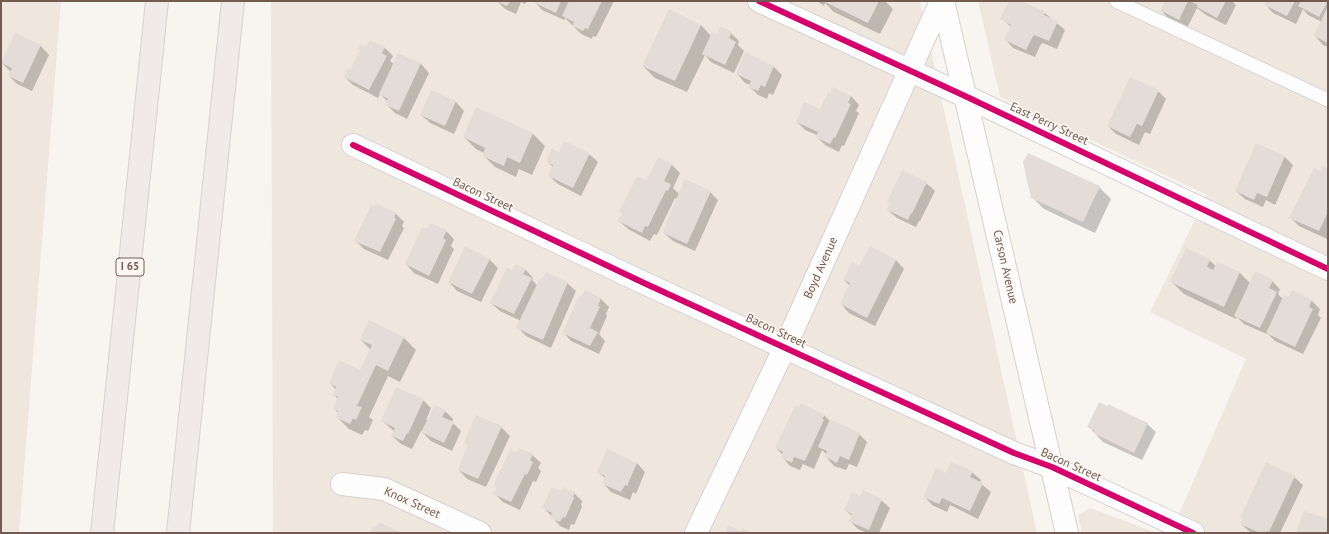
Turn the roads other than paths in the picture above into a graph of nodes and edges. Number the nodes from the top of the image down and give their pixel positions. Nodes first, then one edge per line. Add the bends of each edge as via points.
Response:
1 (157, 1) edge
2 (233, 1) edge
3 (760, 1) edge
4 (942, 1) edge
5 (1116, 1) edge
6 (909, 70) junction
7 (965, 96) junction
8 (1328, 100) edge
9 (353, 145) dead end
10 (1328, 269) edge
11 (785, 347) junction
12 (1052, 466) junction
13 (342, 484) dead end
14 (102, 533) edge
15 (178, 533) edge
16 (480, 533) edge
17 (696, 533) edge
18 (1067, 533) edge
19 (1193, 533) edge

1 - 14 highway, I 65
2 - 15 highway
3 - 6 street, East Perry Street
4 - 6 street, Boyd Avenue
4 - 7 street, Carson Avenue
5 - 8 lane
6 - 7 street, East Perry Street
6 - 11 street, Boyd Avenue
7 - 10 street, East Perry Street
7 - 12 street, Carson Avenue
9 - 11 street, Bacon Street
11 - 12 street, Bacon Street via 1014,453
11 - 17 street, Boyd Avenue
12 - 18 street, Carson Avenue
12 - 19 street, Bacon Street
13 - 16 street, Knox Street via 384,489

